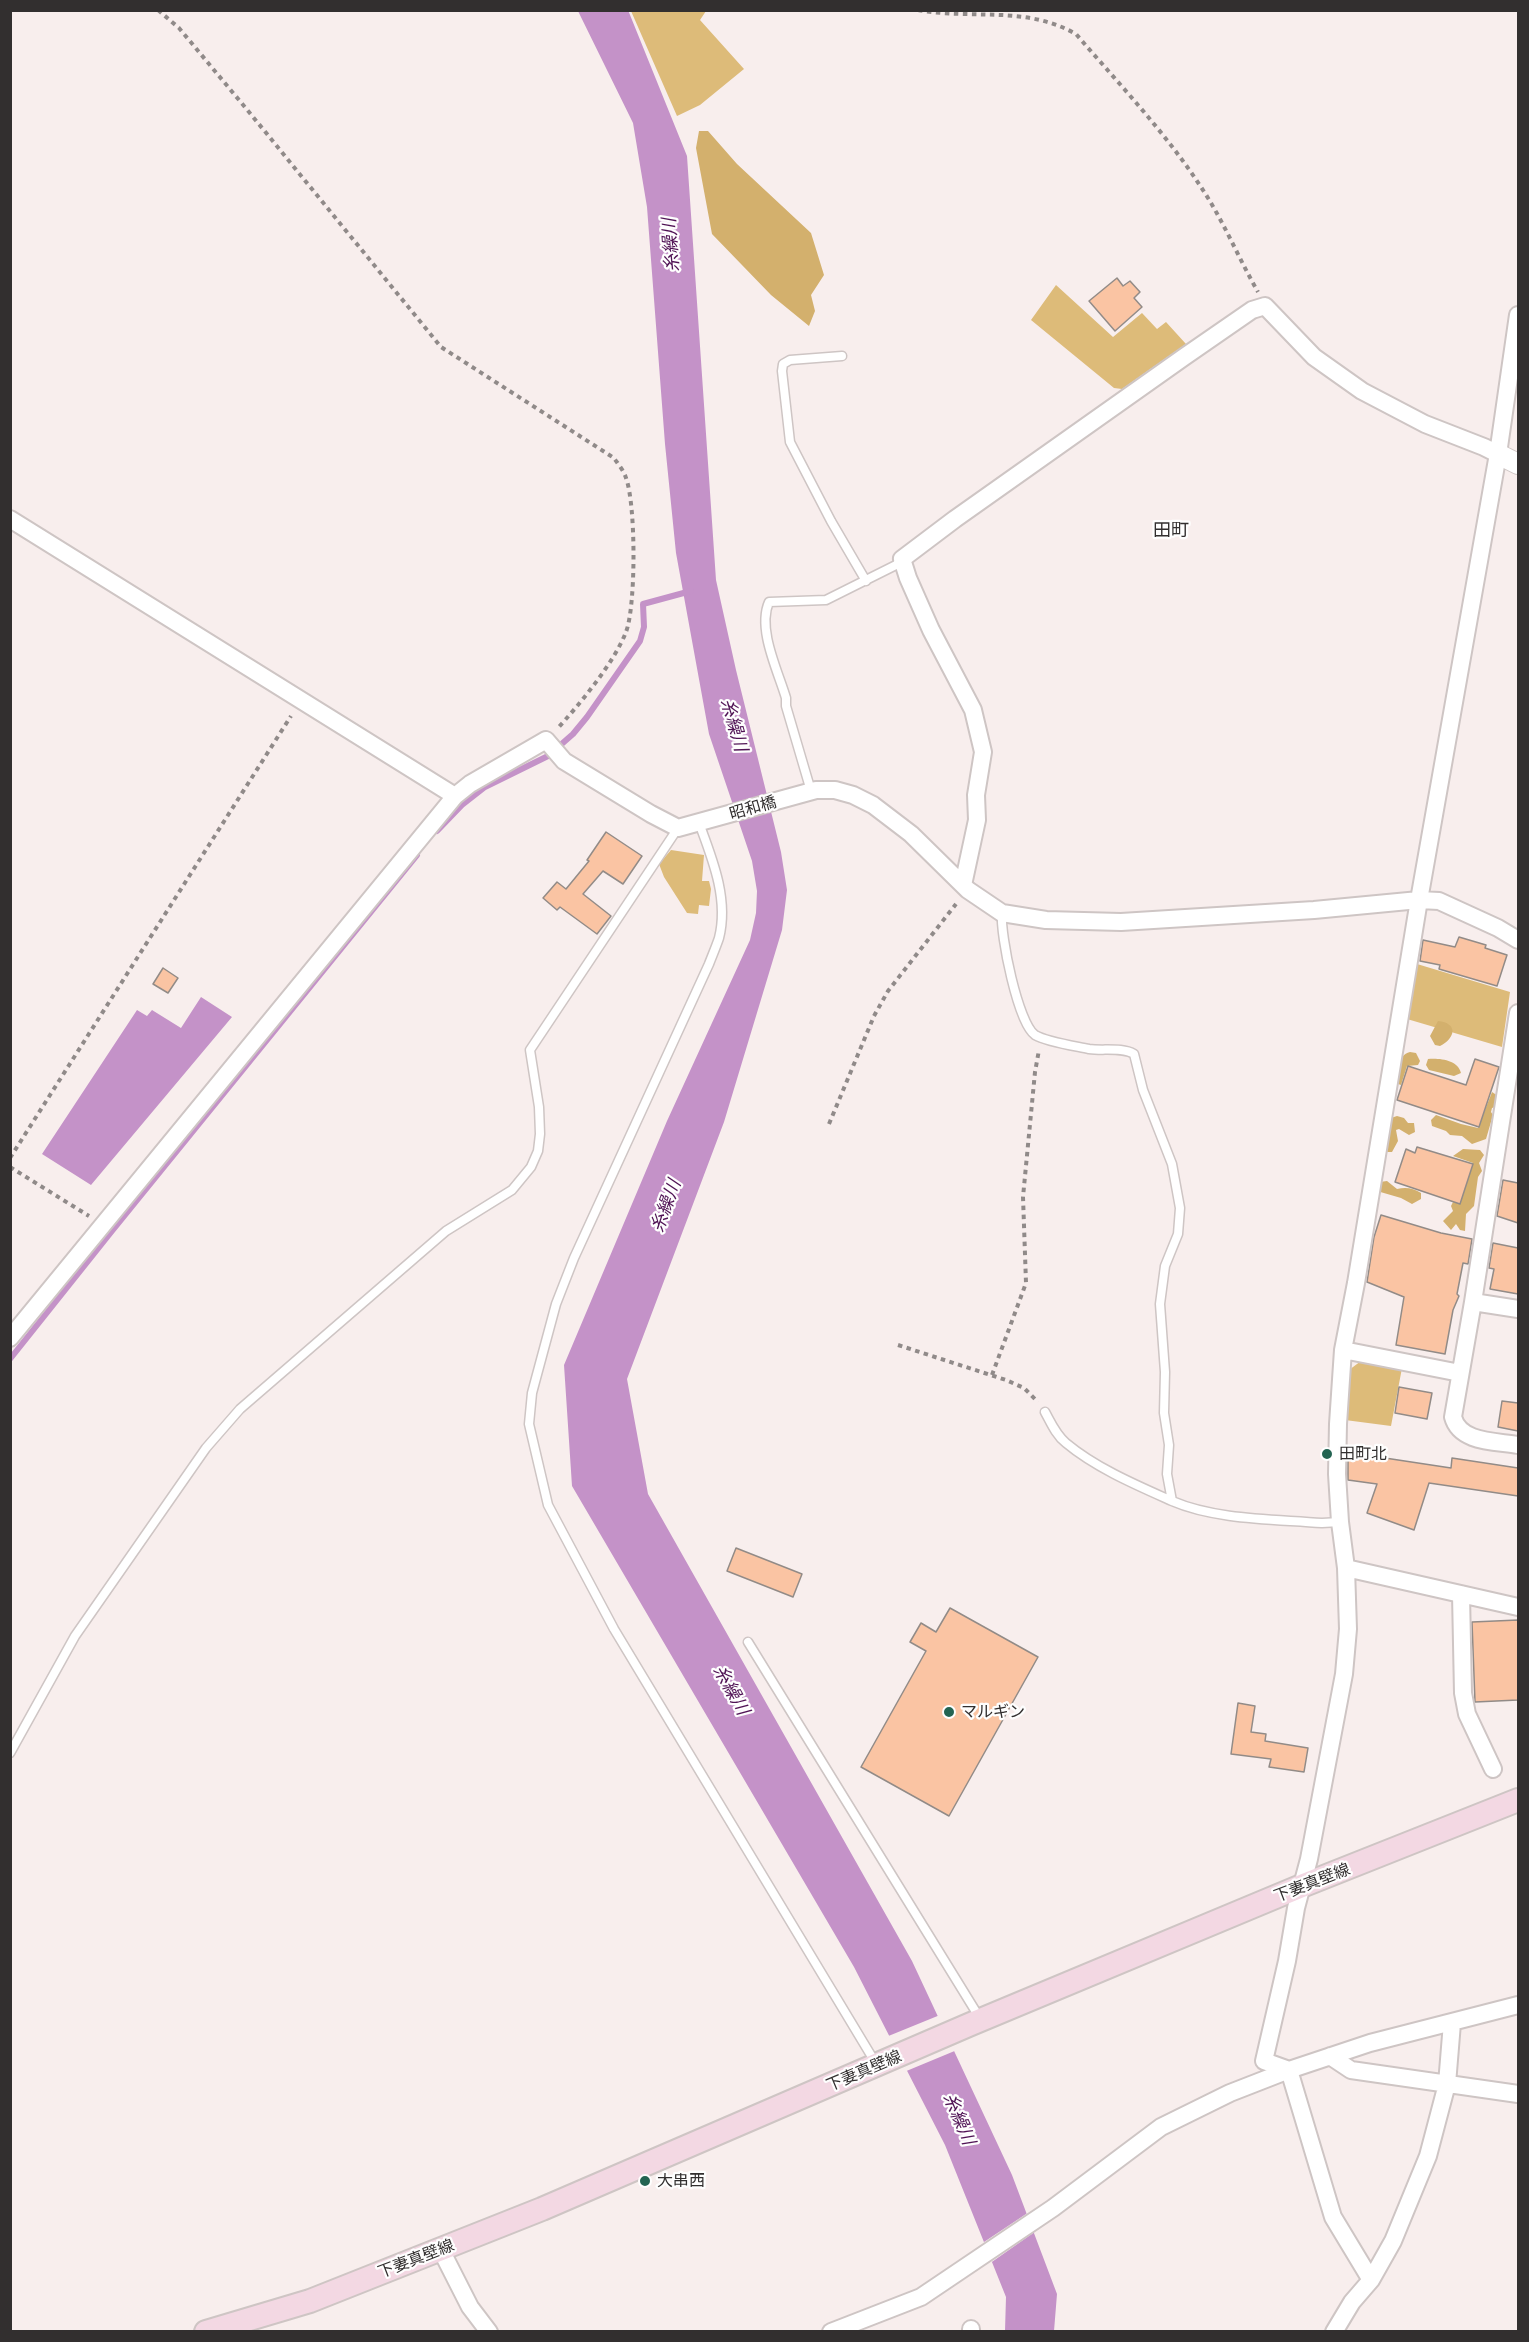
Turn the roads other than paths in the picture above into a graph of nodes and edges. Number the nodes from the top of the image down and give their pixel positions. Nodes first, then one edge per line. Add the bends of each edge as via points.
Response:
1 (1518, 315) edge
2 (842, 356) dead end
3 (1498, 454) junction
4 (1518, 464) edge
5 (10, 519) edge
6 (902, 560) junction
7 (866, 580) junction
8 (805, 793) junction
9 (455, 796) junction
10 (704, 822) junction
11 (678, 828) junction
12 (966, 887) junction
13 (1419, 900) junction
14 (1002, 913) junction
15 (1518, 940) edge
16 (1518, 1013) edge
17 (1473, 1302) junction
18 (1518, 1309) edge
19 (10, 1338) edge
20 (1342, 1350) junction
21 (1460, 1372) junction
22 (1045, 1412) road end
23 (1518, 1445) edge
24 (1172, 1501) junction
25 (1340, 1522) junction
26 (1346, 1568) junction
27 (1461, 1594) junction
28 (1518, 1607) edge
29 (748, 1641) dead end
30 (10, 1753) edge
31 (1493, 1768) dead end
32 (1518, 1800) edge
33 (1304, 1885) junction
34 (1518, 2005) edge
35 (976, 2022) junction
36 (1452, 2023) junction
37 (1330, 2056) junction
38 (882, 2063) junction
39 (1289, 2070) junction
40 (1447, 2084) junction
41 (1518, 2094) edge
42 (441, 2250) junction
43 (1371, 2280) junction
44 (206, 2331) edge
45 (489, 2331) edge
46 (831, 2331) edge
47 (1334, 2331) edge

1 - 3 street
2 - 7 lane via 790,360 783,364 782,371 790,442
3 - 4 street
3 - 6 street via 1425,424 1362,391 1314,357 1265,306 1252,310 1204,343
3 - 13 street
5 - 9 street
6 - 7 lane
6 - 12 street via 931,630 973,710 983,752
7 - 8 lane via 826,600 769,602 764,612 764,627 786,698
8 - 10 street, 昭和橋
8 - 12 street, 昭和橋 via 835,790 873,805 918,840
9 - 11 street via 470,784 552,748
9 - 19 street
10 - 11 street, 昭和橋
10 - 38 lane via 720,897 719,938 570,1267 538,1363 529,1424 548,1505 614,1629
11 - 30 lane via 530,1050 540,1134 531,1167 512,1190 446,1231 240,1408 206,1448 75,1636
12 - 14 street, 昭和橋
13 - 14 street via 1121,922 1046,920
13 - 15 street via 1439,901
13 - 20 street
14 - 24 lane via 1001,927 1022,1017 1034,1034 1042,1038 1134,1054 1143,1090 1172,1164 1180,1208 1178,1234 1165,1266 1160,1304 1169,1445 1167,1474
16 - 17 street
17 - 18 street
17 - 21 street
20 - 21 street
20 - 25 street via 1337,1474
21 - 23 street via 1453,1417 1460,1432
22 - 24 lane via 1065,1442 1095,1462
24 - 25 lane via 1210,1512
25 - 26 street
26 - 27 street
26 - 33 street via 1348,1629 1344,1674
27 - 28 street
27 - 31 street via 1463,1693 1467,1714
29 - 35 lane
32 - 33 main road, 下妻真壁線
33 - 35 main road, 下妻真壁線
33 - 39 street via 1264,2061
34 - 36 street
35 - 38 main road, 下妻真壁線
36 - 37 street
36 - 40 street
37 - 39 street
37 - 40 street via 1351,2070
38 - 42 main road, 下妻真壁線
39 - 43 street via 1334,2217
39 - 46 street via 1161,2127 1053,2208 921,2297
40 - 41 street
40 - 43 street via 1428,2156 1393,2241
42 - 44 main road, 下妻真壁線 via 310,2301
42 - 45 street via 470,2307
43 - 47 street

